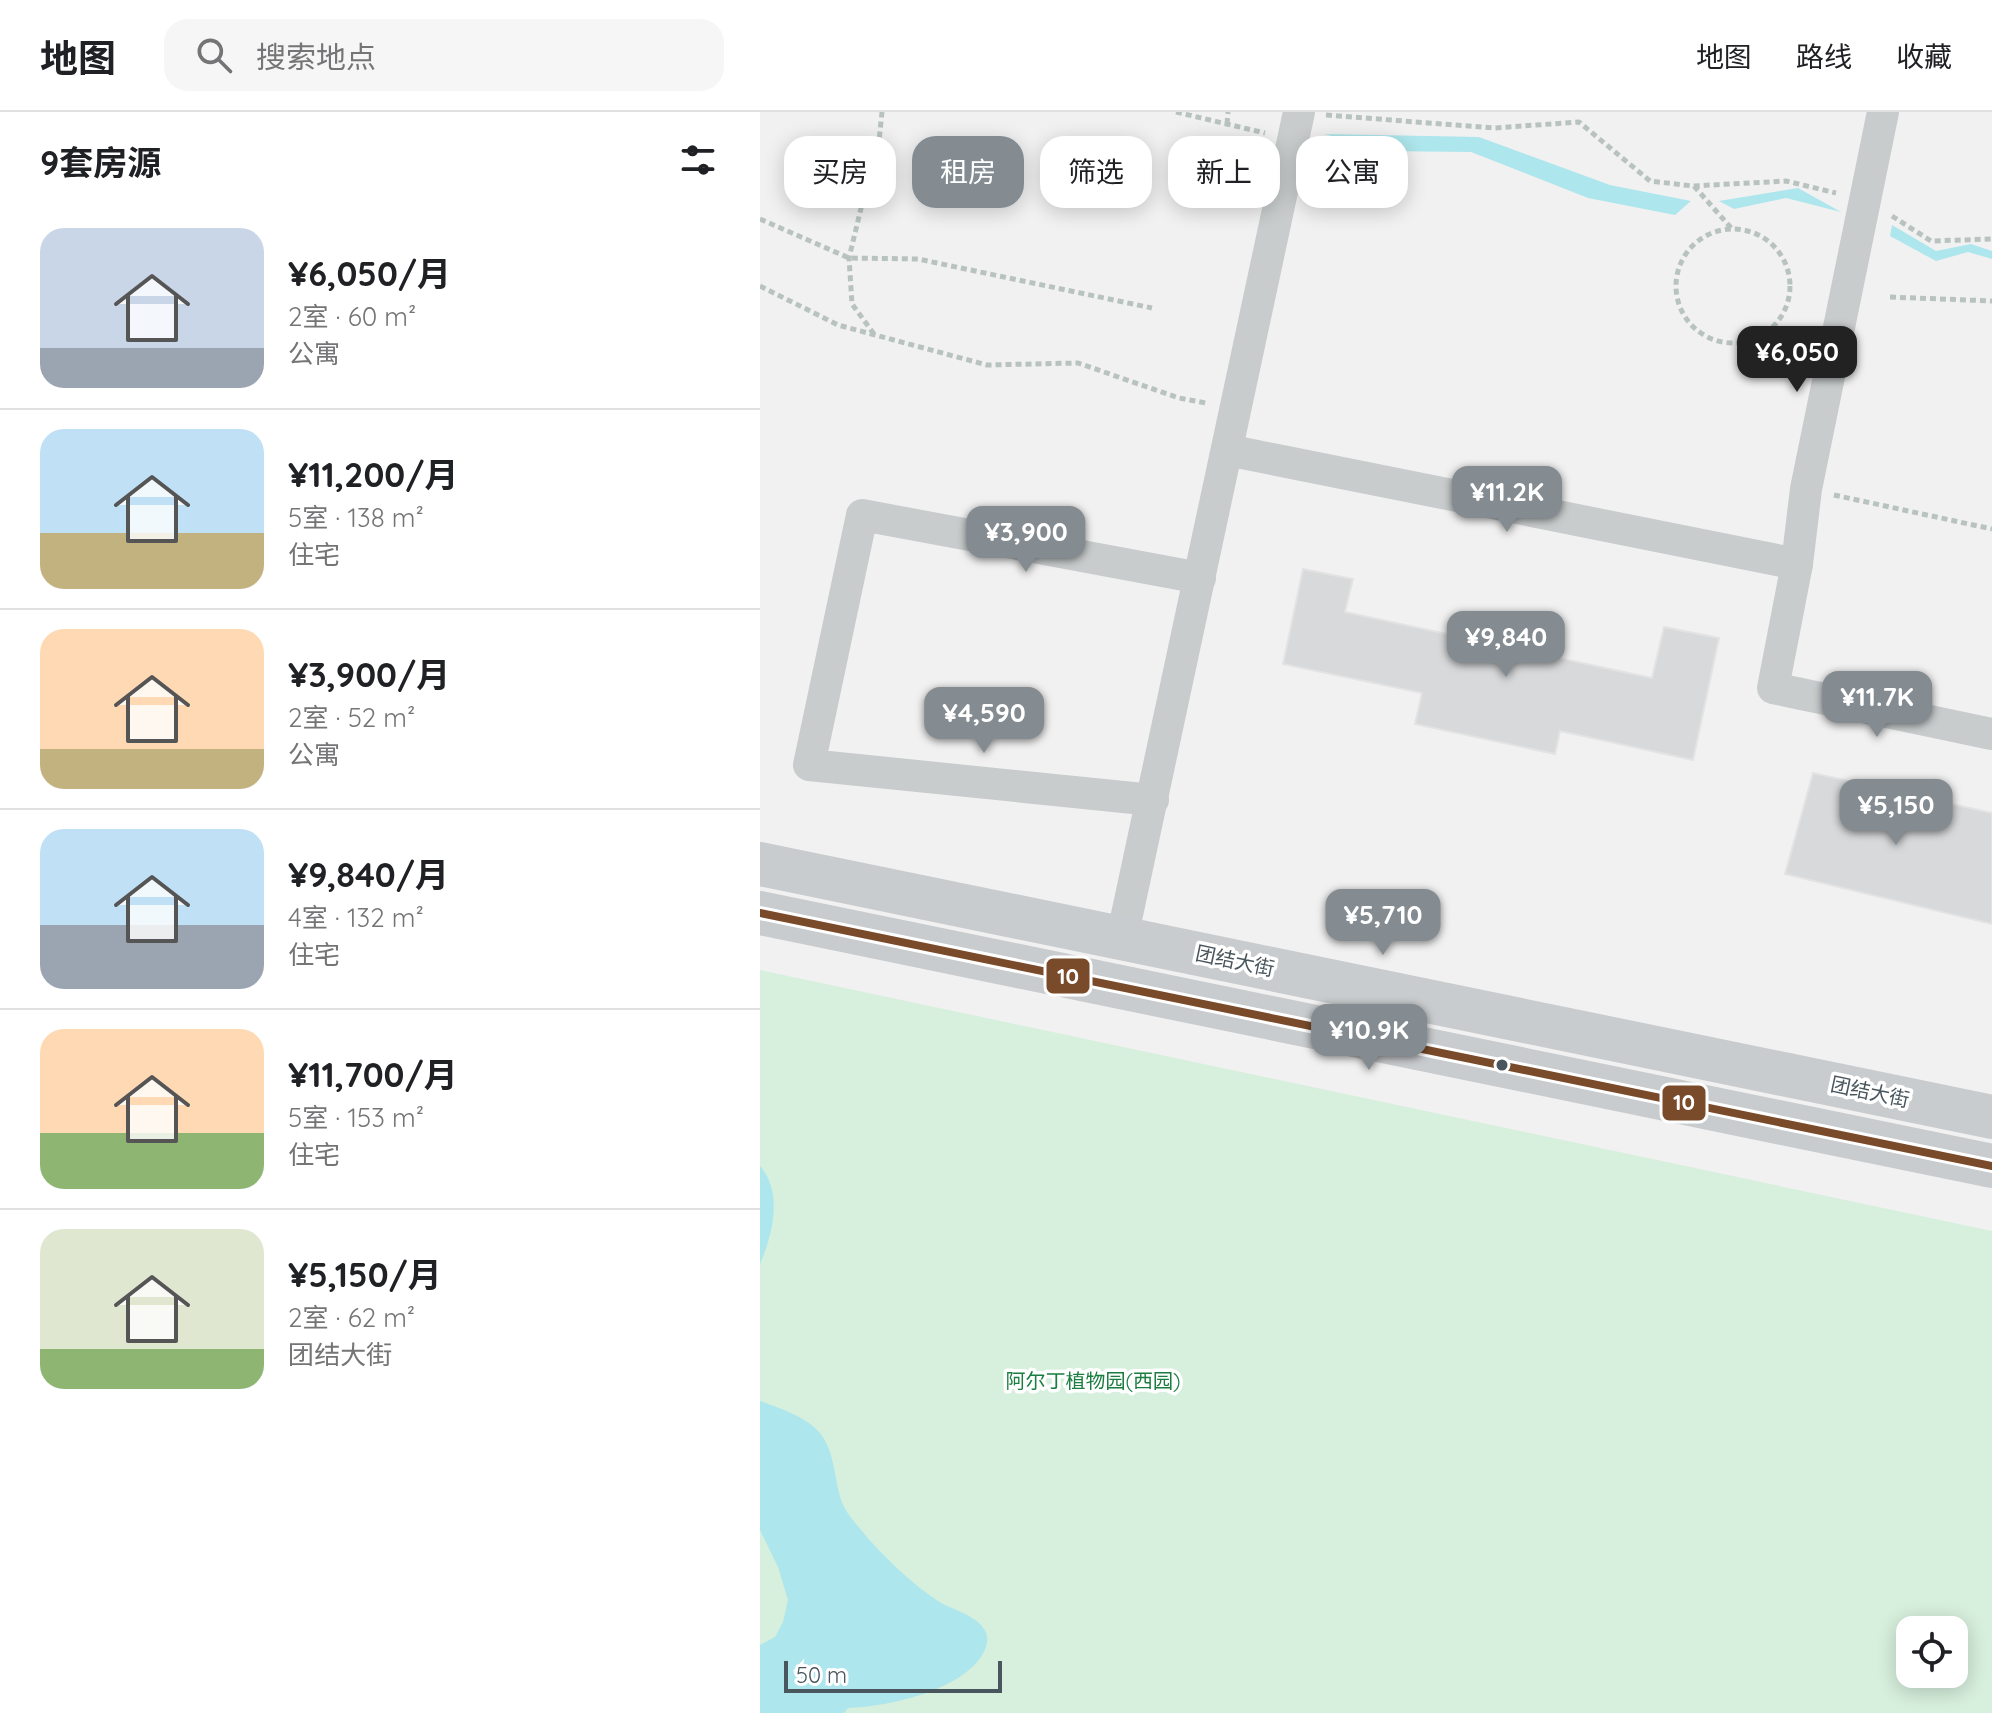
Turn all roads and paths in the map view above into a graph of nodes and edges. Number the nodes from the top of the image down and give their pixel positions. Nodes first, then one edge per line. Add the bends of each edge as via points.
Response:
1 (882, 112) edge
2 (1176, 112) edge
3 (1228, 112) edge
4 (1582, 112) edge
5 (1883, 112) edge
6 (1297, 121) edge
7 (1579, 122) junction
8 (1227, 124) junction
9 (1693, 186) junction
10 (1865, 199) junction
11 (760, 219) edge
12 (1732, 229) junction
13 (1992, 239) edge
14 (849, 258) junction
15 (760, 286) edge
16 (1890, 297) dead end
17 (1992, 301) edge
18 (1152, 308) dead end
19 (874, 335) junction
20 (1236, 408) junction
21 (1227, 450) junction
22 (1806, 489) junction
23 (1992, 529) edge
24 (1797, 564) junction
25 (1200, 578) junction
26 (1992, 734) edge
27 (1153, 800) junction
28 (760, 864) edge
29 (760, 913) edge
30 (1122, 938) junction
31 (1992, 1117) edge
32 (1992, 1166) edge

1 - 14 path via 879,141 864,164 863,200
2 - 8 path
3 - 8 path
4 - 7 path
5 - 10 street
6 - 7 path via 1494,128
6 - 8 path
6 - 20 street
7 - 9 path via 1650,181
9 - 10 path via 1786,181
9 - 12 path
10 - 13 path via 1931,241
10 - 22 street
11 - 14 path
12 - 12 path via 1769,242 1788,270 1790,292 1785,311 1771,328 1735,343 1702,334 1687,321 1676,291 1686,253 1705,237
14 - 18 path via 918,259
14 - 19 path via 852,304
15 - 19 path via 838,325
16 - 17 path
19 - 20 path via 987,365 1078,363 1179,398
20 - 21 street
21 - 24 street
21 - 25 street
22 - 23 path
22 - 24 street
24 - 26 street via 1773,688
25 - 27 street
25 - 27 street via 862,515 809,765
27 - 30 street
28 - 30 main road, 团结大街
29 - 32 main road
30 - 31 main road, 团结大街

